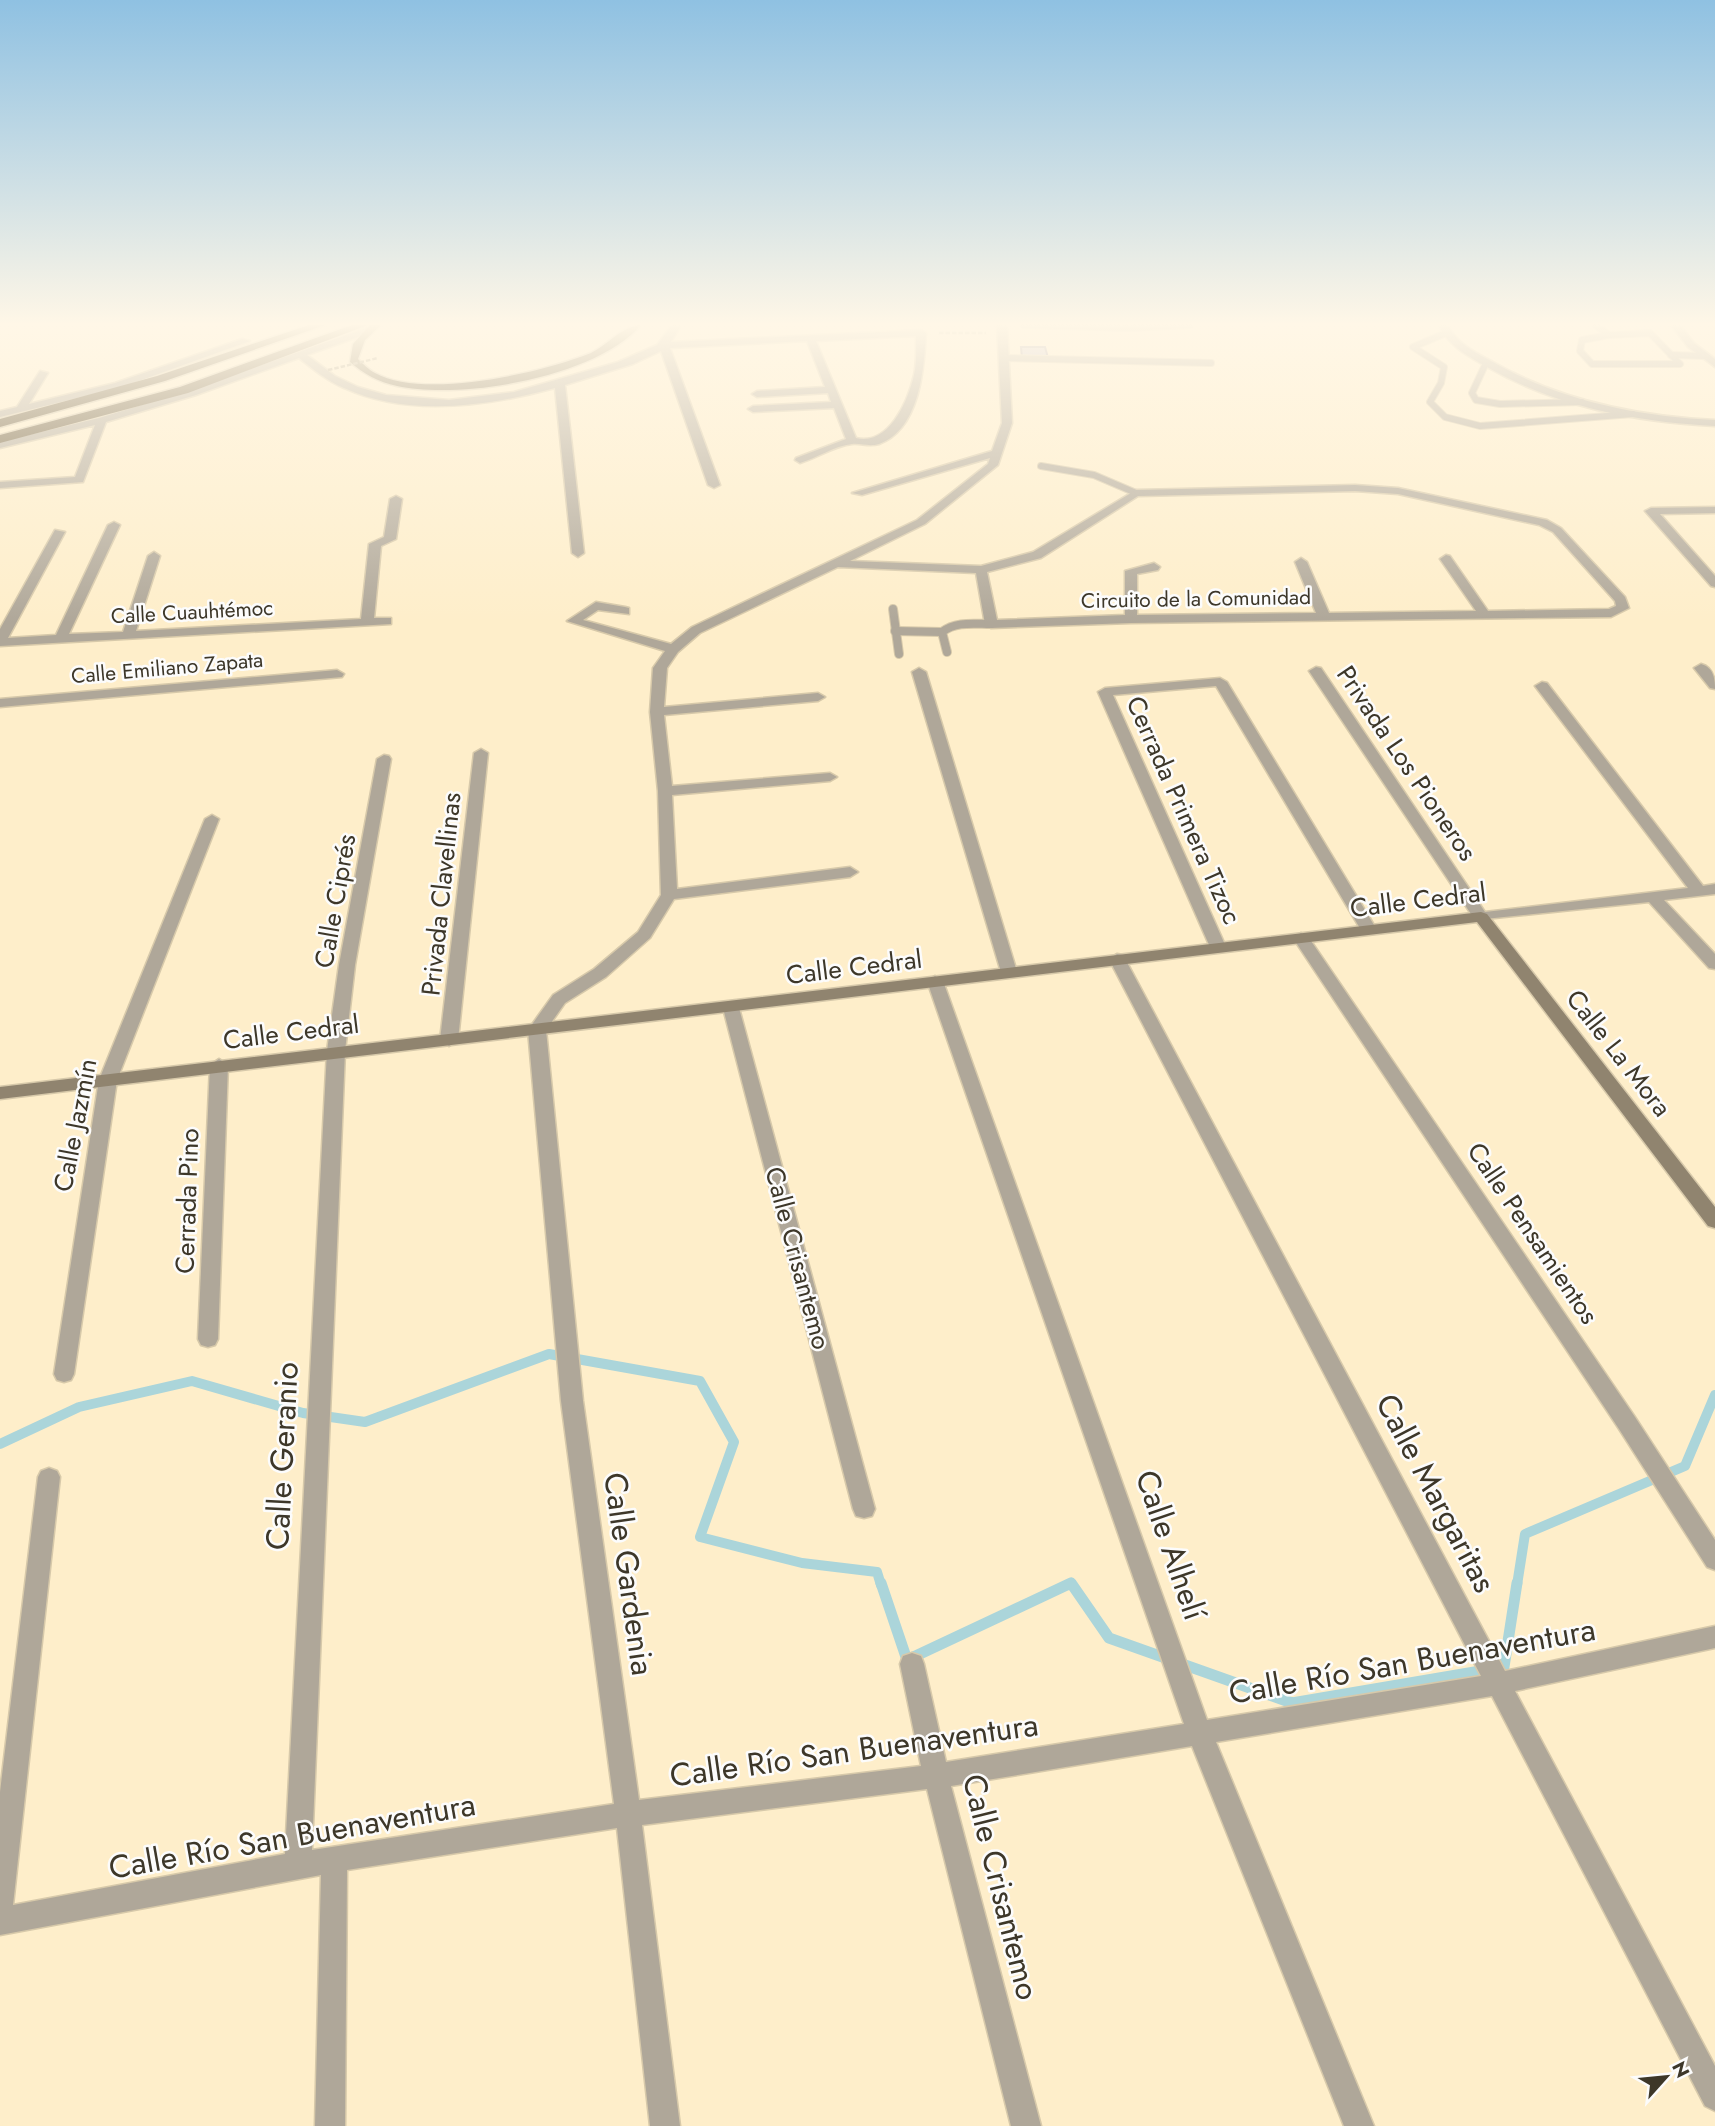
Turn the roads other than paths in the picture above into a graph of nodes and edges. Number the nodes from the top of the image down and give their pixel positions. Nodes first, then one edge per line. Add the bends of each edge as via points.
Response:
1 (35, 424) edge
2 (39, 424) edge
3 (41, 424) edge
4 (85, 424) edge
5 (100, 424) edge
6 (564, 424) edge
7 (692, 424) edge
8 (848, 424) edge
9 (895, 424) edge
10 (1007, 424) edge
11 (1462, 424) edge
12 (1503, 424) edge
13 (0, 434) edge
14 (857, 442) junction
15 (0, 445) edge
16 (999, 452) junction
17 (800, 460) dead end
18 (1041, 466) dead end
19 (0, 485) edge
20 (714, 485) dead end
21 (858, 492) dead end
22 (1136, 493) junction
23 (396, 499) dead end
24 (1715, 510) edge
25 (114, 525) dead end
26 (59, 532) dead end
27 (578, 553) dead end
28 (153, 556) dead end
29 (1446, 559) dead end
30 (1301, 562) dead end
31 (838, 564) junction
32 (1154, 567) dead end
33 (981, 570) junction
34 (1715, 583) edge
35 (893, 609) dead end
36 (625, 611) dead end
37 (1324, 615) junction
38 (1485, 615) junction
39 (1131, 619) junction
40 (367, 621) junction
41 (387, 621) dead end
42 (991, 624) junction
43 (895, 631) junction
44 (942, 632) junction
45 (128, 635) junction
46 (61, 639) junction
47 (0, 642) edge
48 (673, 649) junction
49 (947, 652) dead end
50 (899, 654) dead end
51 (1701, 668) dead end
52 (1316, 671) dead end
53 (919, 672) dead end
54 (337, 674) dead end
55 (1715, 685) edge
56 (1542, 686) dead end
57 (818, 697) dead end
58 (0, 703) edge
59 (657, 712) junction
60 (481, 753) dead end
61 (384, 760) dead end
62 (830, 776) dead end
63 (665, 791) junction
64 (212, 819) dead end
65 (850, 872) dead end
66 (1707, 890) edge
67 (669, 895) junction
68 (1653, 897) junction
69 (1481, 917) junction
70 (1369, 930) junction
71 (1301, 938) junction
72 (1218, 947) junction
73 (1117, 959) junction
74 (1715, 964) edge
75 (1009, 972) junction
76 (935, 981) junction
77 (731, 1007) junction
78 (537, 1030) junction
79 (449, 1040) junction
80 (336, 1051) junction
81 (219, 1065) junction
82 (108, 1080) junction
83 (0, 1093) edge
84 (1715, 1221) edge
85 (208, 1339) dead end
86 (64, 1374) dead end
87 (49, 1477) dead end
88 (864, 1508) dead end
89 (1715, 1560) edge
90 (1715, 1637) edge
91 (912, 1664) dead end
92 (1495, 1680) junction
93 (1199, 1732) junction
94 (936, 1776) junction
95 (628, 1814) junction
96 (334, 1861) junction
97 (298, 1866) junction
98 (0, 1904) edge
99 (0, 1921) edge
100 (1715, 2096) edge
101 (330, 2126) edge
102 (665, 2126) edge
103 (1026, 2126) edge
104 (1359, 2126) edge

1 - 13 highway
2 - 13 highway
3 - 13 highway
4 - 15 street
5 - 19 street via 79,480
6 - 27 street
7 - 20 street
8 - 14 street
9 - 14 street via 880,440
10 - 16 street
11 - 12 lane
14 - 17 street
16 - 21 street
16 - 31 street via 993,465 921,522
18 - 22 lane via 1094,475
22 - 33 street via 1037,555
22 - 38 street, Circuito de la Comunidad via 1355,488 1398,491 1526,517 1557,530 1621,600 1623,608 1611,613
23 - 40 street via 390,539 375,544
24 - 34 street via 1651,511
25 - 46 street
26 - 47 street
28 - 45 street
29 - 38 street
30 - 37 street
31 - 33 street
31 - 48 street via 707,624
32 - 39 street via 1131,571
33 - 42 street
35 - 43 lane
36 - 48 street via 596,607 573,621
37 - 38 street, Circuito de la Comunidad
37 - 39 street, Circuito de la Comunidad
39 - 42 street, Circuito de la Comunidad
40 - 41 street, Calle Cuauhtémoc
40 - 45 street, Calle Cuauhtémoc
42 - 44 lane via 951,625
43 - 44 lane
43 - 50 lane
44 - 49 lane
45 - 46 street, Calle Cuauhtémoc
46 - 47 street, Calle Cuauhtémoc
48 - 59 street via 660,668
51 - 55 street
52 - 69 street, Privada Los Pioneros
53 - 75 street
54 - 58 street, Calle Emiliano Zapata
56 - 66 street
57 - 59 street
59 - 63 street
60 - 79 street, Privada Clavellinas
61 - 80 street, Calle Ciprés
62 - 63 street
63 - 67 street
64 - 82 street, Calle Jazmín
65 - 67 street
66 - 68 street, Calle Cedral
67 - 78 street via 644,935 600,973 559,999
68 - 69 street, Calle Cedral
68 - 74 street
69 - 70 street, Calle Cedral
69 - 84 street, Calle La Mora
70 - 71 street, Calle Cedral
70 - 72 street, Cerrada Primera Tizoc via 1220,682 1105,692
71 - 72 street, Calle Cedral
71 - 89 street, Calle Pensamientos
72 - 73 street, Calle Cedral
73 - 75 street, Calle Cedral
73 - 92 street, Calle Margaritas
75 - 76 street, Calle Cedral
76 - 77 street, Calle Cedral
76 - 93 street, Calle Alhelí
77 - 78 street, Calle Cedral
77 - 88 street, Calle Crisantemo
78 - 79 street, Calle Cedral
78 - 95 street, Calle Gardenia via 572,1401
79 - 80 street, Calle Cedral
80 - 81 street, Calle Cedral
80 - 97 street, Calle Geranio
81 - 82 street, Calle Cedral
81 - 85 street, Cerrada Pino
82 - 83 street, Calle Cedral
82 - 86 street, Calle Jazmín
87 - 98 street
90 - 92 street, Calle Río San Buenaventura
91 - 94 street, Calle Crisantemo
92 - 93 street, Calle Río San Buenaventura
92 - 100 street, Calle Margaritas
93 - 94 street, Calle Río San Buenaventura
93 - 104 street, Calle Alhelí
94 - 95 street, Calle Río San Buenaventura
94 - 103 street, Calle Crisantemo
95 - 96 street, Calle Río San Buenaventura
95 - 102 street, Calle Gardenia
96 - 97 street, Calle Río San Buenaventura
96 - 101 street
97 - 99 street, Calle Río San Buenaventura

